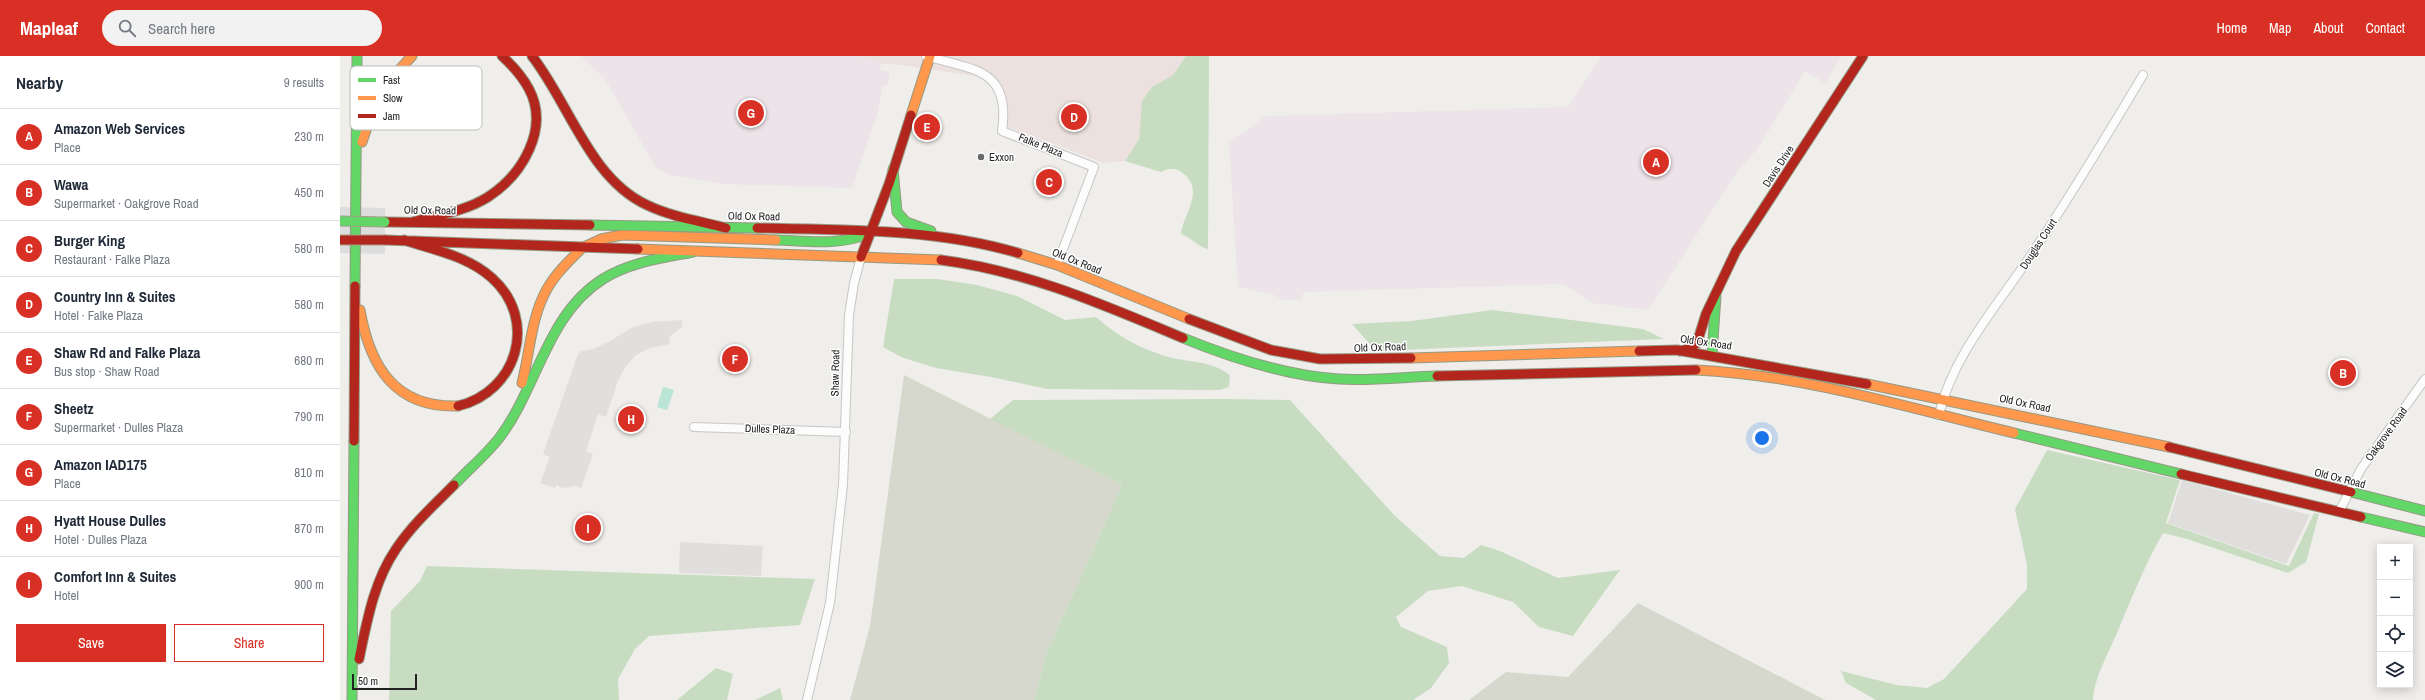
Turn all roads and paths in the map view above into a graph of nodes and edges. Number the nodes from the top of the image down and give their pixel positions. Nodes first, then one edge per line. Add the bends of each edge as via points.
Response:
1 (357, 56) edge
2 (412, 56) edge
3 (502, 56) edge
4 (532, 56) edge
5 (928, 56) edge
6 (1863, 56) edge
7 (357, 66) edge
8 (402, 66) edge
9 (2143, 75) dead end
10 (356, 130) edge
11 (366, 130) edge
12 (893, 169) junction
13 (356, 173) junction
14 (340, 222) edge
15 (413, 222) junction
16 (726, 228) junction
17 (871, 231) junction
18 (948, 237) junction
19 (340, 240) edge
20 (404, 240) junction
21 (583, 247) junction
22 (693, 252) junction
23 (861, 257) junction
24 (1057, 265) junction
25 (355, 274) junction
26 (1717, 291) junction
27 (1680, 351) junction
28 (1712, 355) junction
29 (1687, 369) junction
30 (2425, 379) edge
31 (1943, 398) junction
32 (513, 415) junction
33 (1939, 415) junction
34 (694, 427) dead end
35 (846, 432) junction
36 (2348, 492) junction
37 (2425, 511) edge
38 (2339, 512) junction
39 (2425, 532) edge
40 (353, 700) edge
41 (807, 700) edge

1 - 7 main road
2 - 8 main road
3 - 15 main road via 519,73 531,92 536,108 534,139 528,155 506,184 488,198
4 - 16 main road via 594,157 621,187 646,205
5 - 12 main road, Shaw Road
5 - 24 street, Falke Plaza via 969,68 992,80 1004,99 1002,130 1094,167
6 - 26 main road, Davis Drive via 1736,251
9 - 31 street, Douglas Court via 2030,257 1968,350
10 - 13 main road
11 - 13 main road
12 - 17 main road, Shaw Road
12 - 18 main road via 898,214 911,224
13 - 25 main road
14 - 15 main road, Old Ox Road, bridge
15 - 16 main road, Old Ox Road
16 - 17 main road, Old Ox Road
17 - 18 main road, Old Ox Road
17 - 21 main road via 853,240 835,242 622,236 601,239
17 - 23 main road, Shaw Road
18 - 24 main road, Old Ox Road via 989,244
19 - 20 main road, bridge
20 - 21 main road
20 - 25 main road via 470,263 492,278 507,294 518,322 515,354 504,379 492,392 472,403 457,407 420,403 400,392 388,380 373,355 363,325
21 - 22 main road
21 - 32 main road via 560,271 547,290 537,314 528,363
22 - 23 main road
22 - 32 main road via 632,265 587,290 559,323 529,388
23 - 29 main road via 941,260 1022,275 1054,285 1215,351 1258,365 1307,376 1347,379
23 - 35 street, Shaw Road via 849,315
24 - 27 main road, Old Ox Road via 1246,342 1271,350 1320,359 1368,360
25 - 40 main road
26 - 27 main road, Davis Drive via 1697,343 1689,349
26 - 28 main road, Davis Drive
27 - 28 main road, Old Ox Road
28 - 29 main road via 1701,365
28 - 31 main road, Old Ox Road
29 - 33 main road via 1754,376
30 - 36 street, Oakgrove Road
31 - 33 street, Douglas Court
31 - 36 main road, Old Ox Road via 2187,451
32 - 40 main road via 500,437 409,531 388,562 370,607 360,649
33 - 38 main road
34 - 35 street, Dulles Plaza
35 - 41 street, Shaw Road via 832,583 826,623
36 - 37 main road, Old Ox Road
36 - 38 street, Oakgrove Road
38 - 39 main road

